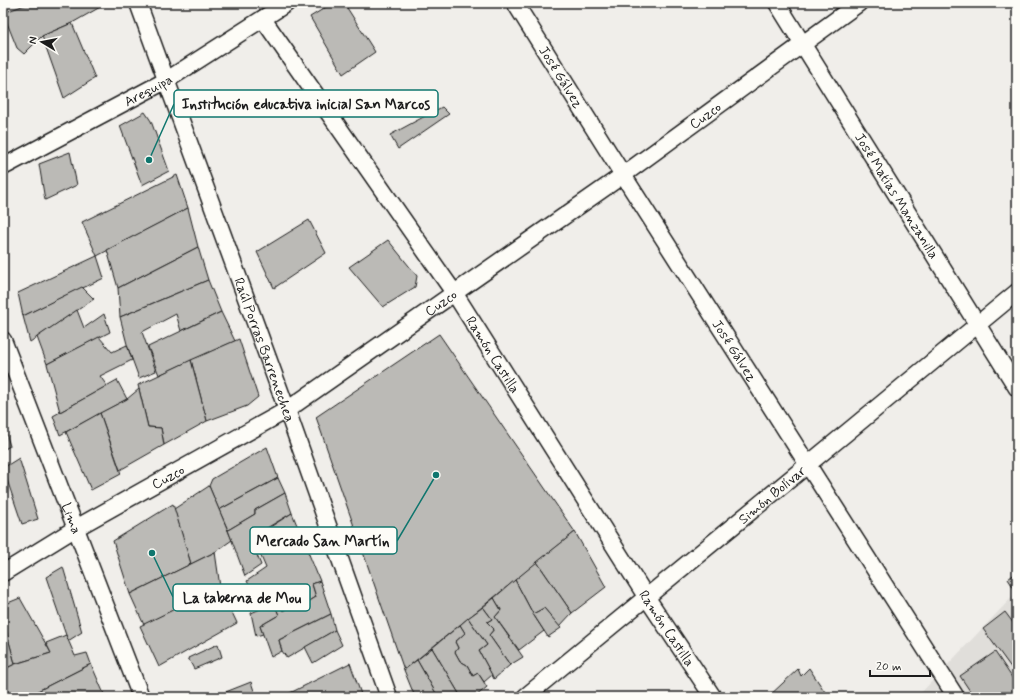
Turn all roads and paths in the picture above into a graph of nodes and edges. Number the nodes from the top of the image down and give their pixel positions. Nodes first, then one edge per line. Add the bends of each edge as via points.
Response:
1 (138, 3) edge
2 (287, 3) edge
3 (515, 3) edge
4 (776, 3) edge
5 (859, 3) edge
6 (262, 18) junction
7 (803, 44) junction
8 (167, 80) junction
9 (3, 167) edge
10 (623, 176) junction
11 (1017, 292) edge
12 (455, 294) junction
13 (978, 324) junction
14 (3, 340) edge
15 (1017, 388) edge
16 (287, 410) junction
17 (808, 463) junction
18 (76, 528) junction
19 (3, 573) edge
20 (647, 598) junction
21 (141, 697) edge
22 (389, 697) edge
23 (525, 697) edge
24 (713, 697) edge
25 (956, 697) edge

1 - 8 street, Raúl Porras Barrenechea
2 - 6 street, Arequipa
3 - 10 street, José Gálvez
4 - 7 street, José Matías Manzanilla
5 - 7 street, Cuzco
6 - 8 street, Arequipa
6 - 12 street, Ramón Castilla
7 - 10 street, Cuzco
7 - 13 street, José Matías Manzanilla
8 - 9 street, Arequipa
8 - 16 street, Raúl Porras Barrenechea
10 - 12 street, Cuzco
10 - 17 street, José Gálvez
11 - 13 street, Simón Bolívar
12 - 16 street, Cuzco
12 - 20 street, Ramón Castilla
13 - 15 street, José Matías Manzanilla
13 - 17 street, Simón Bolívar
14 - 18 street, Lima
16 - 18 street, Cuzco
16 - 22 street, Raúl Porras Barrenechea
17 - 20 street, Simón Bolívar
17 - 25 street, José Gálvez
18 - 19 street, Cuzco
18 - 21 street, Lima
20 - 23 street, Simón Bolívar
20 - 24 street, Ramón Castilla

